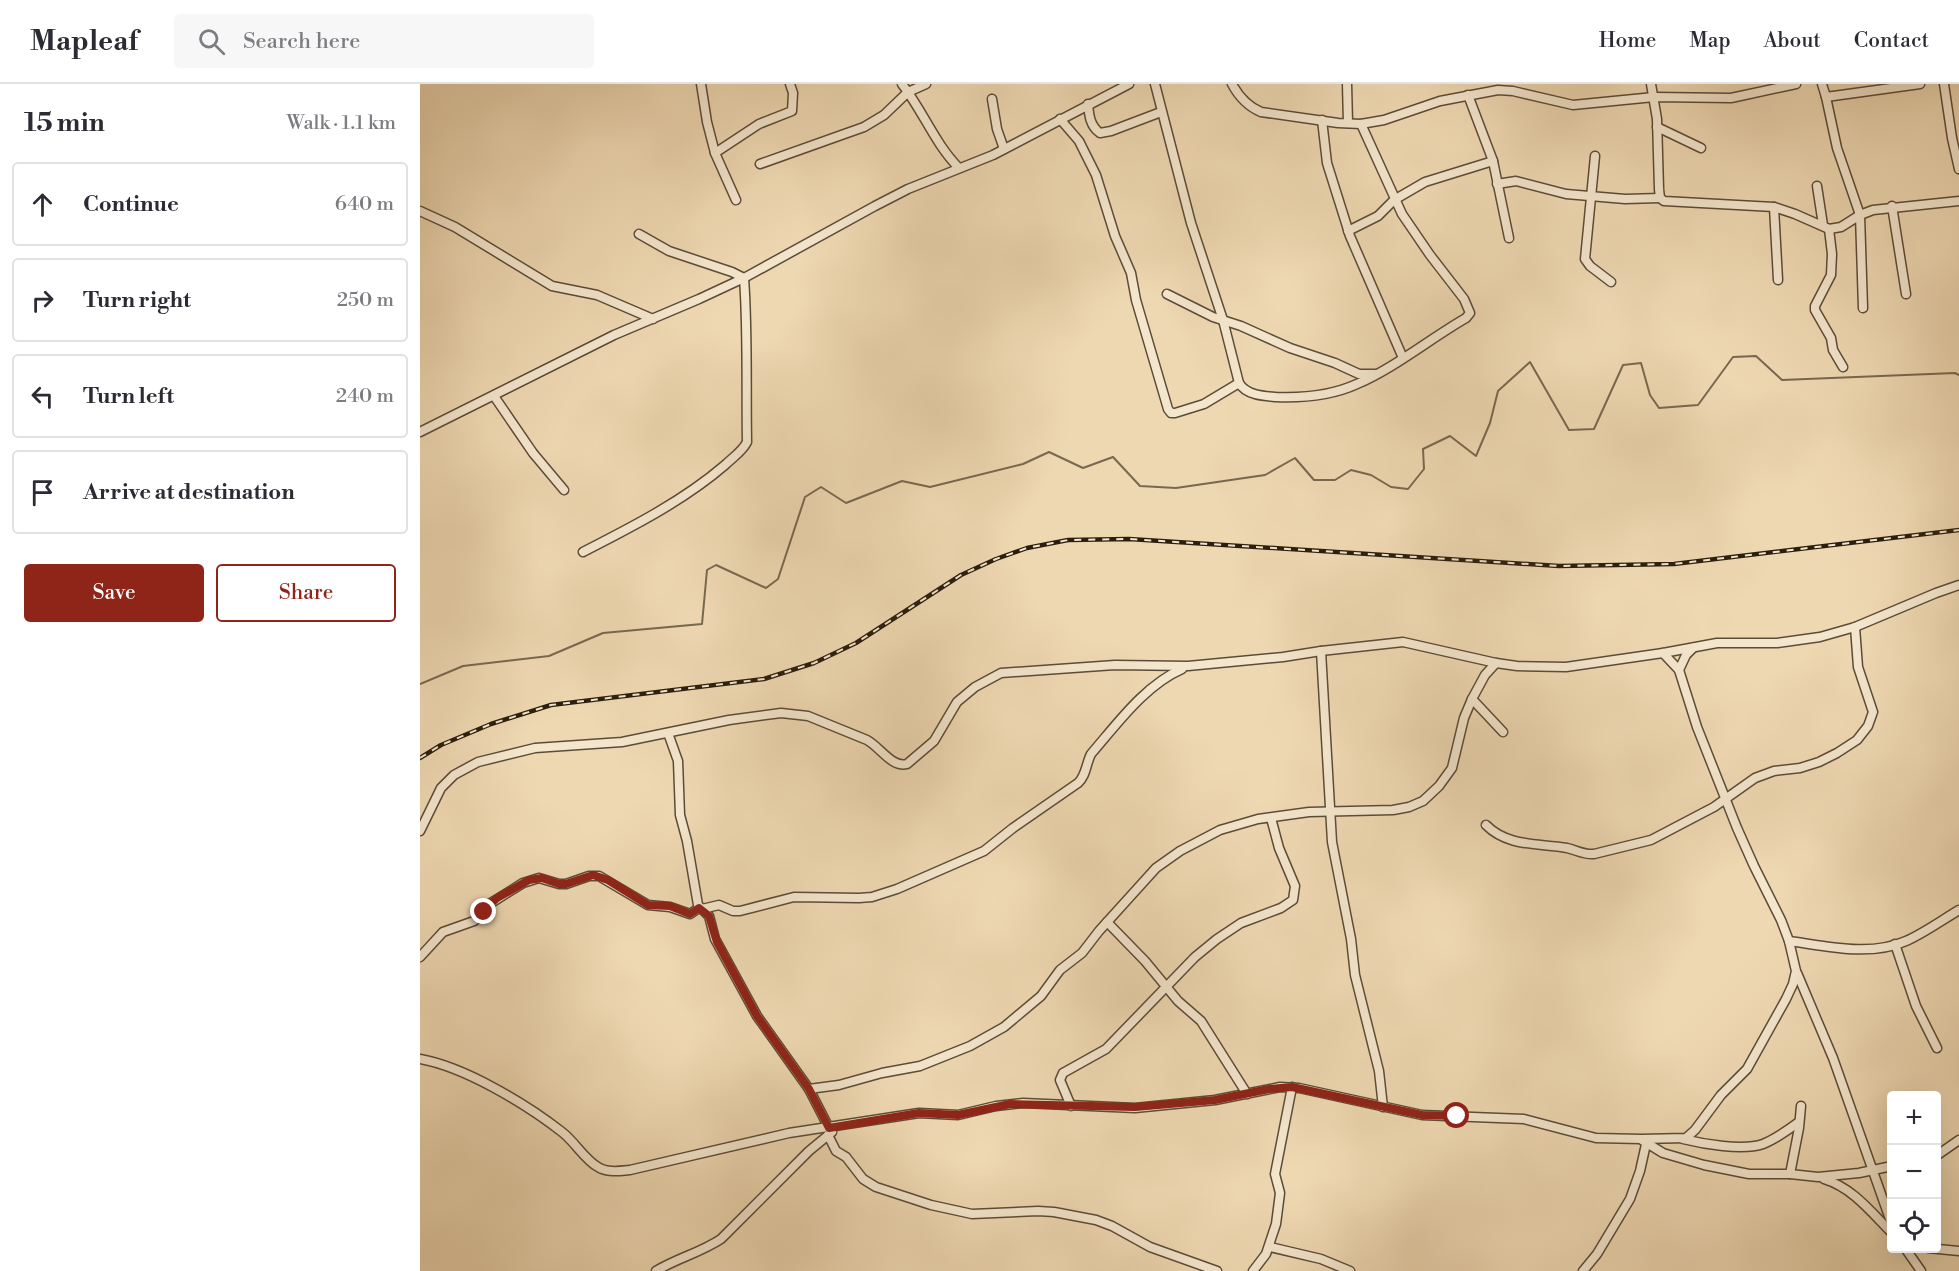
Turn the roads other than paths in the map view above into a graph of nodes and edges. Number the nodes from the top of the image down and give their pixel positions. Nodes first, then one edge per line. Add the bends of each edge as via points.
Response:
1 (701, 84) edge
2 (790, 84) edge
3 (902, 84) edge
4 (926, 84) edge
5 (1129, 84) edge
6 (1155, 84) edge
7 (1232, 84) edge
8 (1347, 84) edge
9 (1651, 84) edge
10 (1796, 84) edge
11 (1822, 84) edge
12 (1920, 84) edge
13 (1944, 84) edge
14 (1888, 86) edge
15 (908, 92) junction
16 (1468, 95) junction
17 (1654, 97) junction
18 (1826, 97) junction
19 (992, 99) dead end
20 (1088, 104) junction
21 (1161, 112) junction
22 (1060, 119) junction
23 (1322, 120) junction
24 (1348, 123) junction
25 (1361, 124) junction
26 (1657, 127) junction
27 (1701, 148) dead end
28 (1004, 149) junction
29 (716, 153) junction
30 (1595, 156) dead end
31 (1493, 161) junction
32 (760, 164) dead end
33 (959, 168) junction
34 (1959, 169) edge
35 (1497, 184) junction
36 (1817, 186) dead end
37 (1590, 196) junction
38 (1660, 198) junction
39 (736, 200) dead end
40 (1394, 200) junction
41 (1959, 201) edge
42 (1892, 206) junction
43 (1774, 207) junction
44 (420, 211) edge
45 (1860, 214) junction
46 (1826, 227) junction
47 (1348, 231) junction
48 (639, 234) dead end
49 (1509, 238) dead end
50 (744, 278) junction
51 (1778, 280) dead end
52 (1611, 282) dead end
53 (1167, 294) dead end
54 (1905, 294) dead end
55 (1863, 308) dead end
56 (653, 319) junction
57 (1223, 320) junction
58 (1403, 358) junction
59 (1842, 367) dead end
60 (1377, 374) junction
61 (1239, 383) junction
62 (494, 396) junction
63 (420, 432) edge
64 (564, 490) dead end
65 (583, 552) dead end
66 (1959, 585) edge
67 (1855, 627) junction
68 (1693, 648) junction
69 (1321, 651) junction
70 (1663, 653) junction
71 (1496, 663) junction
72 (1188, 666) junction
73 (1679, 670) junction
74 (1472, 699) junction
75 (1503, 732) dead end
76 (668, 733) junction
77 (1726, 799) junction
78 (1330, 812) junction
79 (1271, 818) junction
80 (1486, 825) dead end
81 (420, 831) edge
82 (701, 908) junction
83 (1959, 910) edge
84 (1107, 922) junction
85 (1789, 941) junction
86 (1896, 944) junction
87 (420, 957) edge
88 (1796, 970) junction
89 (1168, 987) junction
90 (1937, 1048) dead end
91 (420, 1059) edge
92 (1292, 1087) junction
93 (809, 1089) junction
94 (1247, 1094) junction
95 (1071, 1106) junction
96 (1800, 1106) dead end
97 (1383, 1107) junction
98 (1799, 1122) junction
99 (829, 1131) junction
100 (1682, 1139) junction
101 (1959, 1140) edge
102 (1644, 1142) junction
103 (1941, 1153) edge
104 (1887, 1167) edge
105 (1872, 1171) junction
106 (1790, 1174) junction
107 (1818, 1177) junction
108 (1887, 1212) edge
109 (1887, 1228) edge
110 (1270, 1247) junction
111 (1941, 1249) edge
112 (1959, 1251) edge
113 (1908, 1253) edge
114 (656, 1271) edge
115 (1217, 1271) edge
116 (1253, 1271) edge
117 (1350, 1271) edge
118 (1583, 1271) edge
119 (1921, 1271) edge

1 - 29 street
2 - 29 street via 792,111 759,124
3 - 15 street
4 - 15 street
5 - 20 street
6 - 21 street
7 - 23 street via 1249,106 1261,112
8 - 24 street
9 - 17 street
10 - 17 street via 1731,98
11 - 18 street
12 - 14 street
13 - 34 street
14 - 18 street
15 - 32 street via 884,115 864,127
15 - 33 street
16 - 17 street via 1505,90 1573,105
16 - 25 street
16 - 31 street
17 - 26 street
18 - 45 street via 1837,148
19 - 28 street
20 - 21 street via 1090,120 1100,133
20 - 22 street
21 - 57 street
22 - 28 street
22 - 61 street via 1079,141 1096,175 1131,273 1168,409 1175,413 1204,404
23 - 24 street
23 - 47 street via 1327,163
24 - 25 street
25 - 40 street
26 - 27 street
26 - 38 street
28 - 33 street
29 - 39 street
30 - 37 street
31 - 35 street
31 - 40 street via 1435,178
33 - 50 street via 908,189
35 - 37 street via 1522,182 1553,192
35 - 49 street
36 - 46 street
37 - 38 street
37 - 52 street via 1585,259
38 - 43 street via 1671,202
40 - 47 street via 1378,216
40 - 58 street via 1470,313
41 - 42 street
42 - 45 street
42 - 54 street
43 - 46 street
43 - 51 street
44 - 56 street via 552,286 597,295
45 - 46 street via 1848,224
45 - 55 street
46 - 59 street via 1832,254 1831,275 1815,310
47 - 58 street
48 - 50 street via 669,251
50 - 56 street
50 - 65 street via 745,447 699,485
53 - 57 street
56 - 62 street
57 - 60 street via 1359,374
57 - 61 street
58 - 60 street
60 - 61 street via 1344,389 1295,397 1257,394 1244,390
62 - 63 street
62 - 64 street
66 - 67 street
67 - 68 street via 1804,640 1727,642
67 - 77 street via 1858,667 1873,712 1868,726 1857,740 1837,753 1800,768 1761,775
68 - 70 street
68 - 73 street
69 - 71 street via 1403,642
69 - 72 street
69 - 78 street
70 - 71 street via 1566,667
70 - 73 street
71 - 74 street
72 - 76 street via 1115,665 1001,673 957,702 934,741 903,765 867,740 800,714 729,720
72 - 82 street via 1143,695 1092,754 1082,780 976,856 872,897 794,897 740,911 718,905
73 - 77 street
74 - 75 street
74 - 78 street via 1452,768 1423,801 1393,810
76 - 81 street via 622,742 535,748 478,762 454,775 441,788
76 - 82 street via 678,761 680,815
77 - 80 street via 1651,840 1590,854 1508,840
77 - 85 street
78 - 79 street
78 - 97 street via 1355,975 1379,1071
79 - 84 street via 1220,830 1171,857
79 - 89 street via 1295,886 1293,900 1241,923 1217,939
82 - 87 street via 690,914 670,906 652,906 599,876 566,884 539,878 497,898 474,921 443,932
82 - 93 street via 709,916 717,942 757,1016
83 - 86 street
84 - 89 street
84 - 93 street via 1082,953 1060,970 1035,1003 986,1038 920,1065
85 - 86 street via 1858,948
85 - 88 street
86 - 90 street via 1916,1006
88 - 100 street via 1786,999 1747,1069 1695,1130
88 - 105 street via 1833,1058
89 - 94 street via 1201,1021
89 - 95 street via 1106,1049 1060,1076
91 - 99 street via 447,1066 496,1090 547,1121 597,1167 609,1171 630,1170 789,1133
92 - 94 street
92 - 97 street
92 - 110 street via 1276,1167 1279,1198
93 - 99 street
94 - 95 street via 1135,1107
95 - 99 street via 1010,1104 958,1115 919,1113
96 - 98 street
97 - 102 street via 1437,1117 1524,1119 1596,1138
98 - 100 street via 1756,1146
98 - 106 street
99 - 114 street via 721,1239
99 - 115 street via 836,1151 876,1187 972,1214 1038,1211 1096,1220 1150,1247
100 - 102 street
101 - 103 street
102 - 106 street via 1704,1165 1760,1175
102 - 118 street via 1640,1171 1630,1199
104 - 105 street
105 - 107 street
105 - 108 street
106 - 107 street
107 - 109 street via 1859,1198
110 - 116 street
110 - 117 street via 1321,1259
111 - 112 street
113 - 119 street

